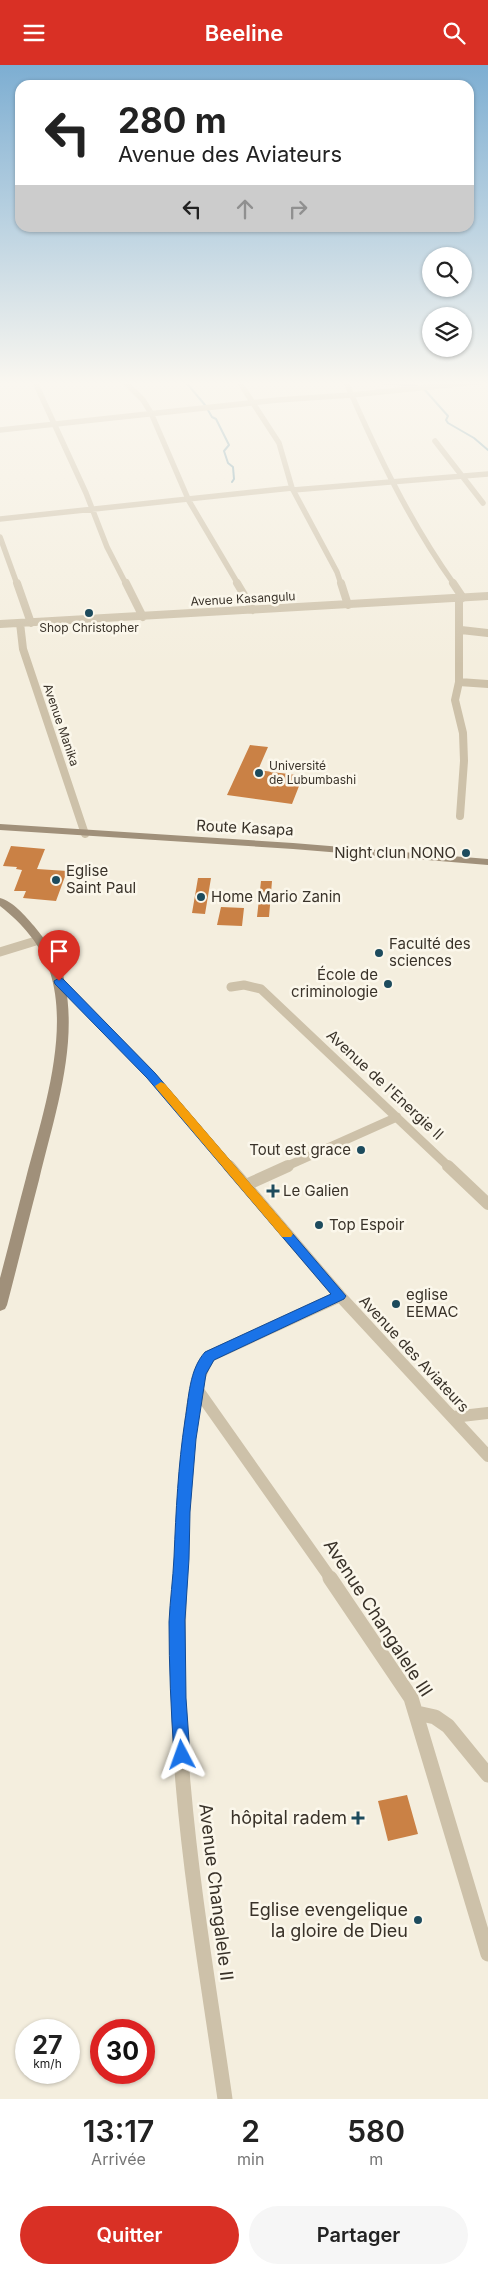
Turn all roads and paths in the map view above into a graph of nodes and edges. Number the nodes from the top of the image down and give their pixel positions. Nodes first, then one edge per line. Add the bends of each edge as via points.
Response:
1 (76, 475) edge
2 (178, 475) edge
3 (288, 475) edge
4 (389, 475) edge
5 (480, 475) edge
6 (463, 477) junction
7 (392, 482) junction
8 (292, 489) junction
9 (189, 501) junction
10 (483, 503) dead end
11 (90, 508) junction
12 (0, 519) edge
13 (0, 537) edge
14 (488, 596) edge
15 (461, 598) junction
16 (348, 605) junction
17 (253, 610) junction
18 (143, 617) junction
19 (20, 623) junction
20 (31, 623) junction
21 (0, 624) edge
22 (460, 630) junction
23 (488, 633) edge
24 (459, 682) junction
25 (488, 684) edge
26 (460, 816) dead end
27 (0, 827) edge
28 (85, 834) junction
29 (488, 862) edge
30 (0, 901) edge
31 (39, 941) junction
32 (0, 952) edge
33 (59, 981) junction
34 (231, 987) dead end
35 (397, 1117) junction
36 (246, 1185) junction
37 (488, 1204) edge
38 (340, 1296) junction
39 (0, 1305) edge
40 (197, 1389) junction
41 (488, 1413) edge
42 (453, 1417) junction
43 (488, 1456) edge
44 (417, 1713) junction
45 (488, 1775) edge
46 (488, 1953) edge
47 (225, 2099) edge

1 - 11 street
2 - 9 street
3 - 8 street
4 - 7 street
5 - 6 street
6 - 7 street
6 - 10 street
7 - 8 street
7 - 15 street via 426,545
8 - 9 street
8 - 16 street via 337,572
9 - 11 street
9 - 17 street
11 - 12 street
11 - 18 street
13 - 20 street
14 - 15 street, Avenue Kasangulu
15 - 16 street, Avenue Kasangulu
15 - 22 street
16 - 17 street, Avenue Kasangulu
17 - 18 street, Avenue Kasangulu
18 - 20 street, Avenue Kasangulu
19 - 20 street, Avenue Kasangulu
19 - 21 street, Avenue Kasangulu
19 - 28 street, Avenue Manika via 23,649
22 - 23 street
22 - 24 street
24 - 25 street
24 - 26 street via 455,699 462,728 464,761
27 - 28 street, Route Kasapa
28 - 29 street, Route Kasapa
30 - 31 street via 24,921
31 - 32 street
31 - 33 street
33 - 36 street, Avenue des Aviateurs via 151,1075
33 - 39 street via 58,1070
34 - 35 street, Avenue de l'Energie II via 244,985 261,989
35 - 36 street
35 - 37 street, Avenue de l'Energie II
36 - 38 street, Avenue des Aviateurs
38 - 40 street, Avenue Changalele II via 210,1356 203,1363
38 - 42 street, Avenue des Aviateurs
40 - 44 street, Avenue Changalele III via 353,1610
40 - 47 street, Avenue Changalele II via 182,1512 177,1620 178,1698 187,1826
41 - 42 street
42 - 43 street, Avenue des Aviateurs
44 - 45 street via 435,1717 448,1726
44 - 46 street, Avenue Changalele III

